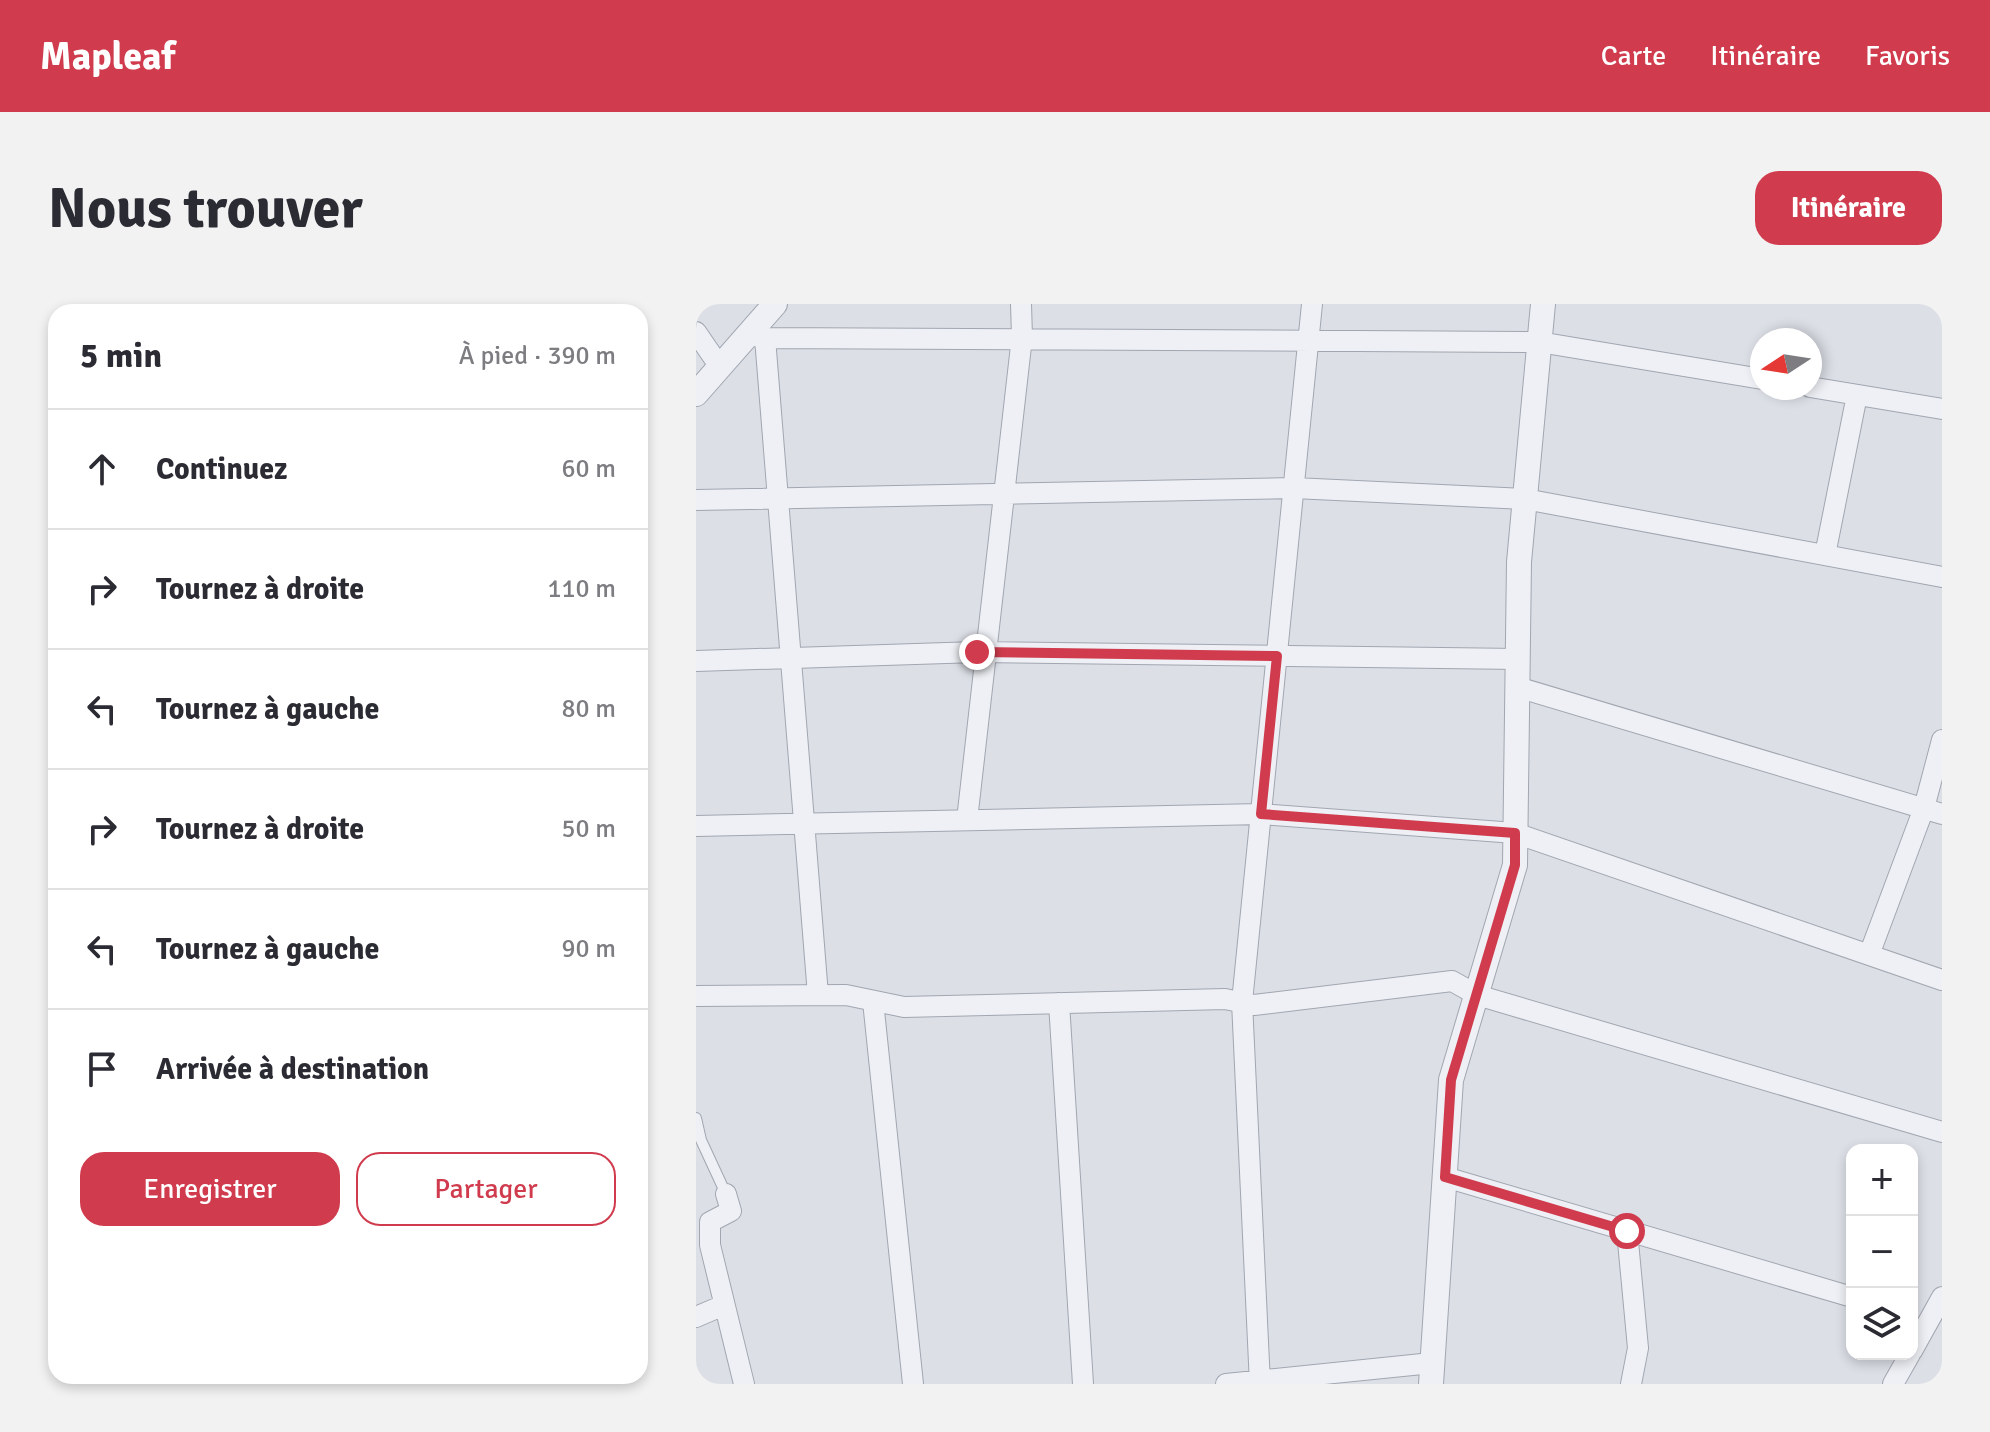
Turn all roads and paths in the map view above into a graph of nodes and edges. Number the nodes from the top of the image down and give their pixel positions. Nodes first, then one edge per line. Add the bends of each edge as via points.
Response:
1 (775, 304) edge
2 (1021, 304) edge
3 (1312, 304) edge
4 (1543, 304) edge
5 (696, 332) edge
6 (757, 336) junction
7 (1022, 337) junction
8 (1309, 340) junction
9 (1539, 342) junction
10 (720, 367) junction
11 (1750, 377) edge
12 (1822, 389) edge
13 (696, 394) edge
14 (1857, 395) junction
15 (1942, 409) edge
16 (1294, 488) junction
17 (1004, 494) junction
18 (778, 498) junction
19 (1525, 499) junction
20 (696, 500) edge
21 (1825, 555) junction
22 (1942, 577) edge
23 (986, 652) junction
24 (1277, 656) junction
25 (791, 658) junction
26 (1518, 659) junction
27 (696, 661) edge
28 (1517, 687) junction
29 (1942, 740) edge
30 (1933, 811) edge
31 (1261, 814) junction
32 (967, 820) junction
33 (804, 823) junction
34 (696, 826) edge
35 (1515, 833) junction
36 (1869, 955) junction
37 (1942, 980) edge
38 (818, 995) junction
39 (1477, 995) junction
40 (696, 996) edge
41 (873, 1001) junction
42 (1242, 1002) junction
43 (1059, 1003) junction
44 (696, 1118) edge
45 (1942, 1132) edge
46 (1445, 1177) junction
47 (726, 1194) joint
48 (1627, 1231) junction
49 (1846, 1295) edge
50 (1942, 1297) edge
51 (724, 1305) junction
52 (696, 1317) edge
53 (1928, 1319) edge
54 (1918, 1338) edge
55 (1906, 1360) edge
56 (1431, 1374) edge
57 (1260, 1382) edge
58 (744, 1384) edge
59 (913, 1384) edge
60 (1083, 1384) edge
61 (1226, 1384) edge
62 (1631, 1384) edge
63 (1893, 1384) edge

1 - 6 street
2 - 7 street
3 - 8 street
4 - 9 street
5 - 10 street
6 - 7 street
6 - 10 street
6 - 18 street
7 - 8 street
7 - 17 street
8 - 9 street
8 - 16 street
9 - 11 street
9 - 19 street
10 - 13 street
12 - 14 street
14 - 15 street
14 - 21 street
16 - 17 street
16 - 19 street
16 - 24 street
17 - 18 street
17 - 23 street
18 - 20 street
18 - 25 street
19 - 21 street
19 - 26 street
21 - 22 street
23 - 24 street
23 - 25 street
23 - 32 street
24 - 26 street
24 - 31 street
25 - 27 street
25 - 33 street
26 - 28 street
28 - 30 street
28 - 35 street
29 - 30 street
30 - 36 street
31 - 32 street
31 - 35 street
31 - 42 street
32 - 33 street
33 - 34 street
33 - 38 street
35 - 36 street
35 - 39 street via 1515,865
36 - 37 street
38 - 40 street
38 - 41 street
39 - 42 street via 1452,981 1254,1005
39 - 45 street
39 - 46 street via 1451,1080
41 - 43 street via 904,1007
41 - 59 street
42 - 43 street
42 - 57 street
43 - 60 street
44 - 47 lane
46 - 48 street
46 - 56 street
47 - 51 street via 731,1211 710,1222
48 - 49 street
48 - 62 street via 1638,1348
50 - 53 street
51 - 52 street
51 - 58 street
53 - 54 street
55 - 63 street
56 - 57 street
57 - 61 street

